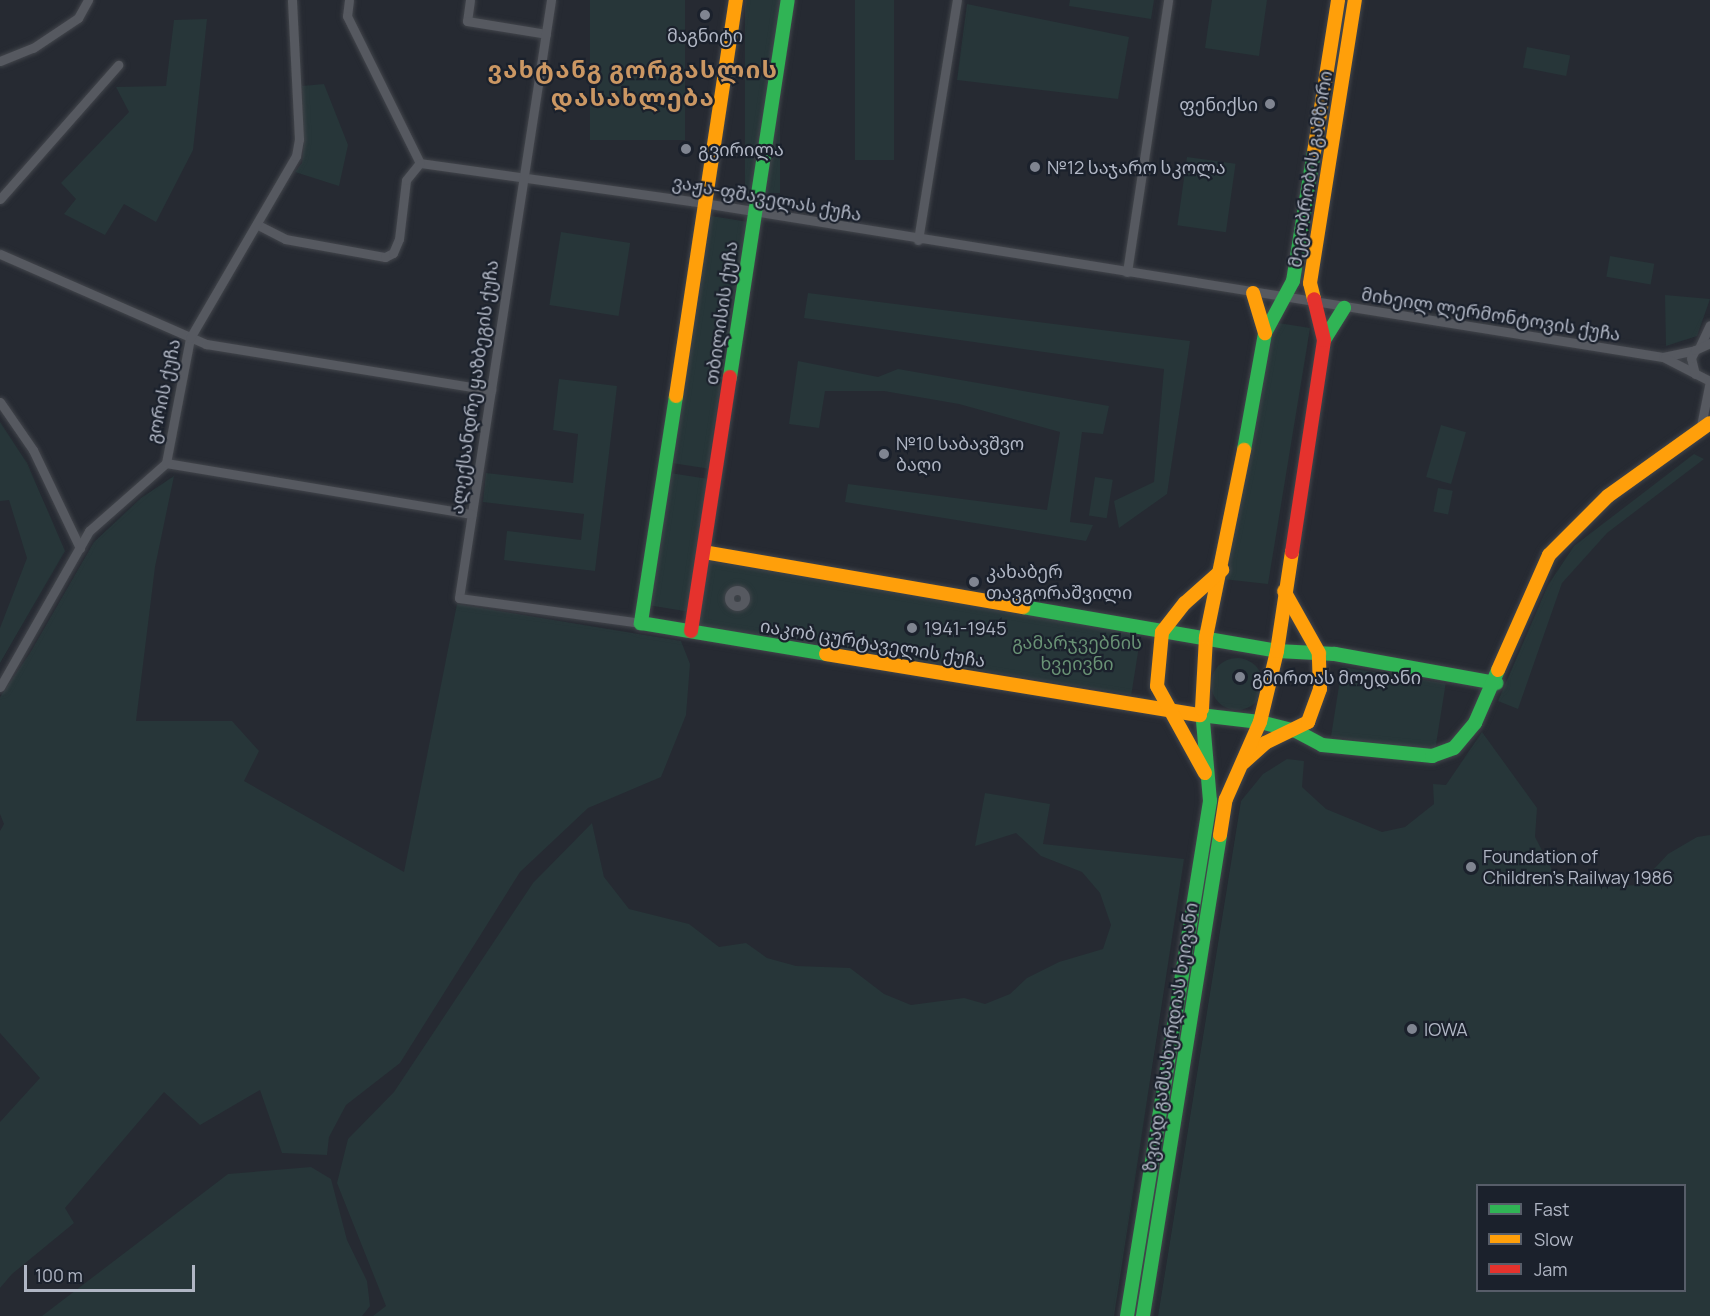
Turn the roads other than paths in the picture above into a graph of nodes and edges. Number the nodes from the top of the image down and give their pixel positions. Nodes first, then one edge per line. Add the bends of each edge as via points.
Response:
1 (88, 0) edge
2 (292, 0) edge
3 (349, 0) edge
4 (470, 0) edge
5 (551, 0) edge
6 (736, 0) edge
7 (788, 0) edge
8 (957, 0) edge
9 (1168, 0) edge
10 (1338, 0) edge
11 (1355, 0) edge
12 (546, 34) junction
13 (0, 61) edge
14 (118, 65) dead end
15 (420, 163) junction
16 (522, 176) junction
17 (0, 199) edge
18 (706, 205) junction
19 (754, 213) junction
20 (258, 225) junction
21 (918, 240) junction
22 (0, 254) edge
23 (1127, 272) junction
24 (1253, 293) junction
25 (1286, 298) junction
26 (1314, 303) junction
27 (1344, 308) junction
28 (1710, 325) edge
29 (1265, 333) junction
30 (190, 338) junction
31 (1324, 340) junction
32 (1710, 344) edge
33 (1697, 348) junction
34 (1663, 357) junction
35 (1696, 376) junction
36 (1710, 381) edge
37 (490, 390) junction
38 (0, 402) edge
39 (1705, 427) edge
40 (166, 463) junction
41 (472, 514) junction
42 (80, 548) junction
43 (704, 552) junction
44 (1222, 570) junction
45 (1284, 591) junction
46 (641, 623) junction
47 (691, 631) junction
48 (1162, 632) junction
49 (1206, 637) junction
50 (1276, 651) junction
51 (1319, 653) junction
52 (1496, 683) junction
53 (0, 687) edge
54 (1169, 711) junction
55 (1203, 714) junction
56 (1260, 722) junction
57 (1296, 730) junction
58 (1239, 766) junction
59 (1209, 781) junction
60 (1127, 1316) edge
61 (1143, 1316) edge

1 - 13 street via 78,18 33,48
2 - 20 street, გორის ქუჩა via 299,139 296,156
3 - 15 street via 347,16
4 - 12 street via 467,21
5 - 12 street, ალექსანდრე ყაზბეგის ქუჩა
6 - 18 main road, თბილისის ქუჩა
7 - 19 main road, თბილისის ქუჩა
8 - 21 street
9 - 23 street
10 - 25 main road, მეგობრობის გამზირი via 1296,262
11 - 26 main road, მეგობრობის გამზირი via 1310,283
12 - 16 street, ალექსანდრე ყაზბეგის ქუჩა
14 - 17 street
15 - 16 street, ვაჟა-ფშაველას ქუჩა
15 - 20 street via 406,180 399,239 393,253 386,257 285,239
16 - 18 street, ვაჟა-ფშაველას ქუჩა
16 - 37 street, ალექსანდრე ყაზბეგის ქუჩა
18 - 19 street, ვაჟა-ფშაველას ქუჩა
18 - 46 main road, თბილისის ქუჩა
19 - 21 street, ვაჟა-ფშაველას ქუჩა
19 - 43 main road, თბილისის ქუჩა
20 - 30 street, გორის ქუჩა
21 - 23 street, ვაჟა-ფშაველას ქუჩა
22 - 30 street
23 - 24 street, ვაჟა-ფშაველას ქუჩა
24 - 25 street, ვაჟა-ფშაველას ქუჩა
24 - 29 main road
25 - 26 street, მიხეილ ლერმონტოვის ქუჩა
25 - 29 main road, მეგობრობის გამზირი
26 - 27 street, მიხეილ ლერმონტოვის ქუჩა
26 - 31 main road, მეგობრობის გამზირი
27 - 31 main road
27 - 34 street, მიხეილ ლერმონტოვის ქუჩა
28 - 33 street
29 - 44 main road, მეგობრობის გამზირი
30 - 37 street via 206,344
30 - 40 street, გორის ქუჩა
31 - 45 main road, მეგობრობის გამზირი
32 - 33 street, მიხეილ ლერმონტოვის ქუჩა
33 - 34 street, მიხეილ ლერმონტოვის ქუჩა
33 - 35 street via 1691,367
34 - 35 street, მიხეილ ლერმონტოვის ქუჩა
35 - 36 street, მიხეილ ლერმონტოვის ქუჩა
36 - 39 street
37 - 41 street, ალექსანდრე ყაზბეგის ქუჩა
38 - 42 street via 33,450
39 - 52 main road via 1608,496 1549,555
40 - 41 street
40 - 42 street, გორის ქუჩა via 89,531
41 - 46 street, ალექსანდრე ყაზბეგის ქუჩა via 459,598
42 - 53 street, გორის ქუჩა
43 - 47 main road, თბილისის ქუჩა
43 - 48 main road
44 - 48 main road via 1185,603
44 - 49 main road
45 - 50 main road
45 - 51 main road
46 - 47 main road, იაკობ ცურტაველის ქუჩა
47 - 54 main road, იაკობ ცურტაველის ქუჩა
48 - 49 main road
48 - 54 main road via 1157,686
49 - 50 main road
49 - 55 main road via 1201,666
50 - 51 main road
50 - 56 main road
51 - 52 main road
51 - 57 main road via 1320,689 1315,706 1308,722
52 - 57 main road via 1475,723 1454,748 1443,754 1322,745
54 - 55 main road
54 - 59 main road via 1193,746
55 - 56 main road
55 - 59 main road
56 - 57 main road
56 - 58 main road
57 - 58 main road via 1265,743
58 - 61 main road, ზვიად გამსახურდიას ხეივანი via 1227,799
59 - 60 main road, ზვიად გამსახურდიას ხეივანი via 1210,801

